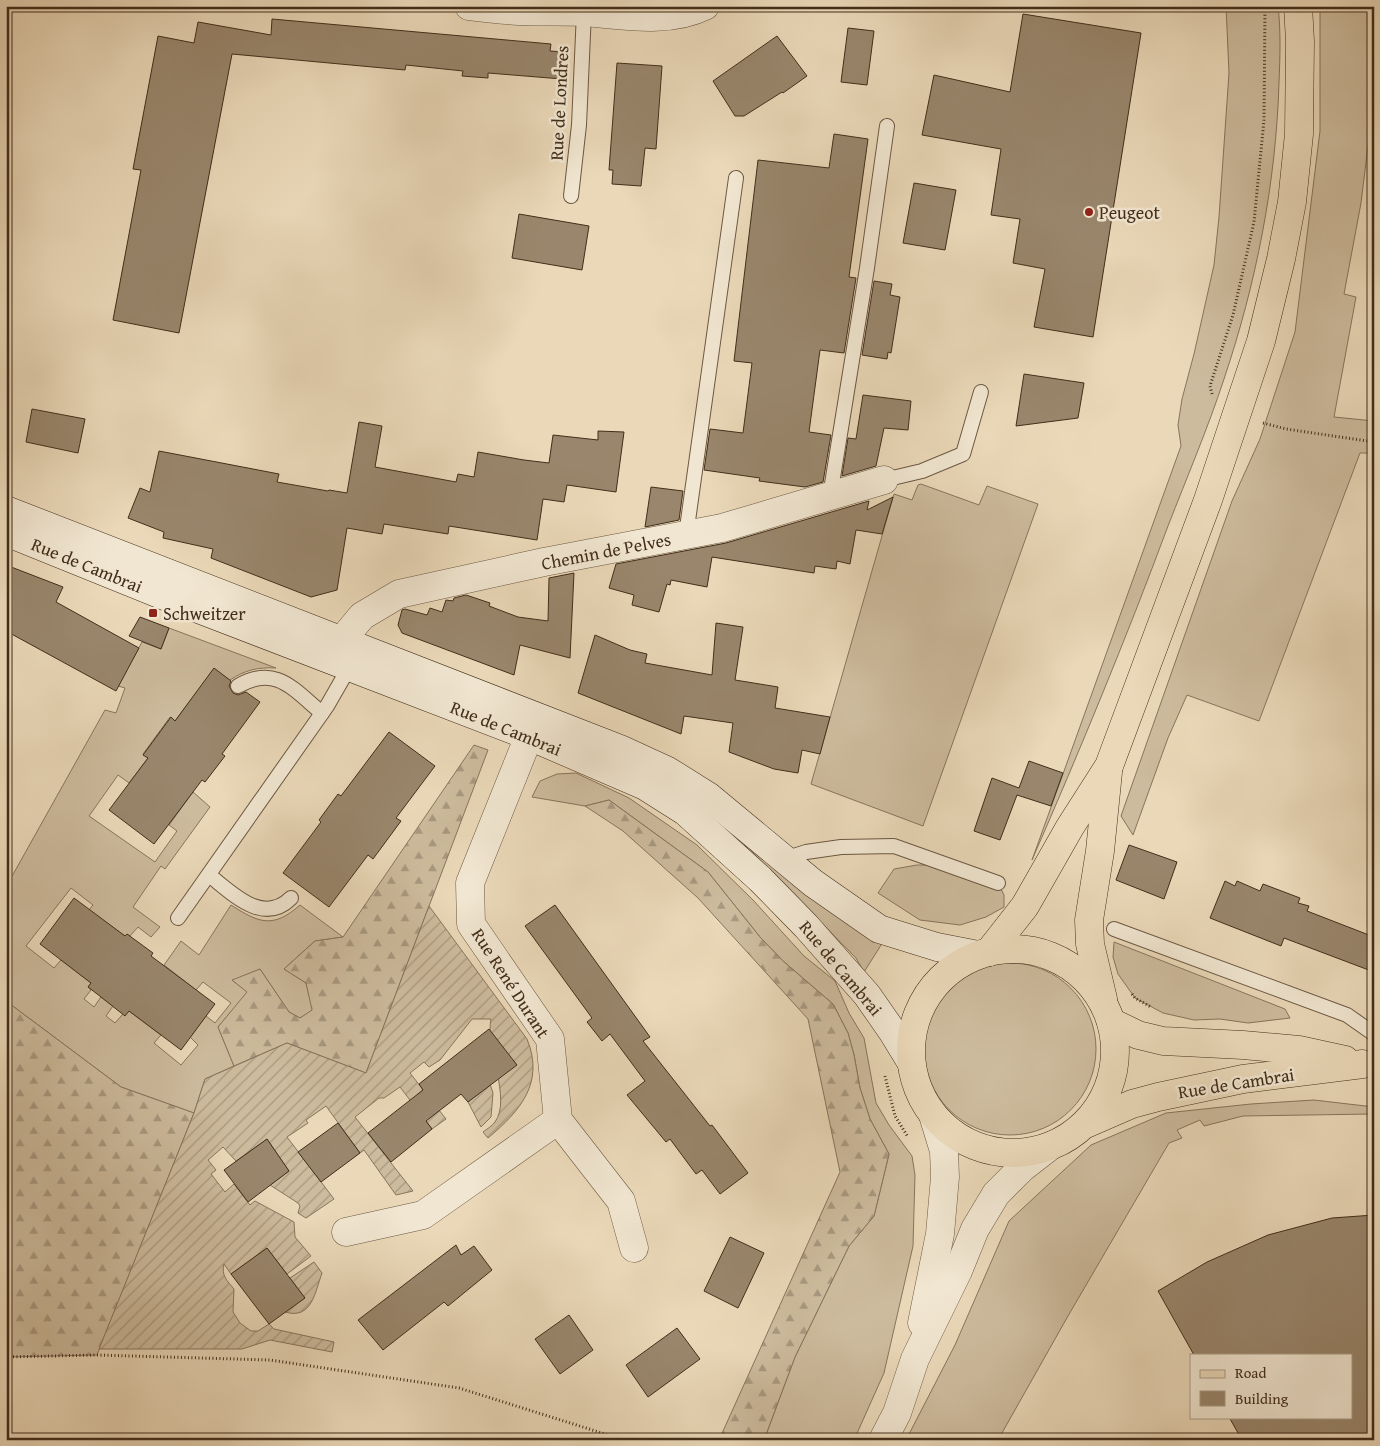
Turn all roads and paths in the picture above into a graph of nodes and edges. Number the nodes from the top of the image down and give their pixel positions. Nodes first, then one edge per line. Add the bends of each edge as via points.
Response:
1 (469, 6) edge
2 (705, 6) edge
3 (1265, 6) edge
4 (1298, 6) edge
5 (584, 12) junction
6 (887, 126) dead end
7 (736, 178) dead end
8 (571, 196) dead end
9 (981, 392) dead end
10 (1236, 415) junction
11 (1374, 442) edge
12 (884, 480) joint
13 (830, 496) junction
14 (6, 510) edge
15 (6, 532) edge
16 (686, 535) junction
17 (342, 640) junction
18 (350, 666) junction
19 (238, 686) dead end
20 (322, 713) junction
21 (530, 736) junction
22 (1109, 766) junction
23 (784, 858) junction
24 (209, 875) junction
25 (998, 883) dead end
26 (291, 898) dead end
27 (178, 918) dead end
28 (1114, 929) dead end
29 (984, 954) junction
30 (1107, 1013) junction
31 (1374, 1034) edge
32 (911, 1062) junction
33 (1368, 1065) edge
34 (883, 1067) dead end
35 (933, 1115) junction
36 (558, 1120) junction
37 (1084, 1124) junction
38 (910, 1139) dead end
39 (1048, 1147) junction
40 (346, 1232) dead end
41 (634, 1248) dead end
42 (6, 1357) edge
43 (915, 1359) junction
44 (619, 1440) edge
45 (883, 1440) edge

1 - 5 street
2 - 5 street via 661,17
3 - 10 path via 1264,120 1254,222 1232,315 1210,386 1216,408
4 - 10 main road via 1299,134 1292,202 1261,342
5 - 8 lane, Rue de Londres via 579,125
6 - 13 lane
7 - 16 lane
9 - 12 lane via 963,454 922,471
10 - 11 path via 1286,429
10 - 22 main road via 1208,500
12 - 13 street, Chemin de Pelves
13 - 16 street, Chemin de Pelves via 722,528
14 - 17 street, Rue de Cambrai
15 - 18 street, Rue de Cambrai
16 - 17 street, Chemin de Pelves via 399,594 362,616
17 - 23 street, Rue de Cambrai via 620,749 668,771 708,796
18 - 20 lane
18 - 21 street, Rue de Cambrai
19 - 20 lane via 261,677 279,680
20 - 24 lane
21 - 32 street, Rue de Cambrai via 644,786 692,818 806,926 867,995
21 - 36 street, Rue René Durant via 470,883 471,924 550,1039
22 - 29 main road via 1026,906
22 - 30 main road via 1089,920 1090,944
23 - 25 lane via 840,846 894,846
23 - 29 street, Rue de Cambrai via 813,883 880,929 938,947
24 - 26 lane via 252,906 278,908
24 - 27 lane
28 - 31 lane via 1347,1015
29 - 30 main road via 1016,950 1043,954 1068,965 1088,982
29 - 32 main road via 960,964 932,989 914,1023
30 - 33 main road, Rue de Cambrai via 1138,1035 1163,1041 1298,1050
30 - 37 main road via 1115,1040 1112,1077 1106,1094
32 - 35 main road via 922,1098
33 - 37 main road, Rue de Cambrai via 1243,1079 1132,1104
34 - 38 path via 895,1116
35 - 39 main road via 966,1142 986,1150 1028,1152
35 - 43 street via 944,1151 940,1234
36 - 40 street via 423,1215
36 - 41 street via 622,1201
37 - 39 main road
39 - 43 street via 996,1194 975,1229
42 - 44 path via 270,1360 459,1388
43 - 45 street via 897,1413

